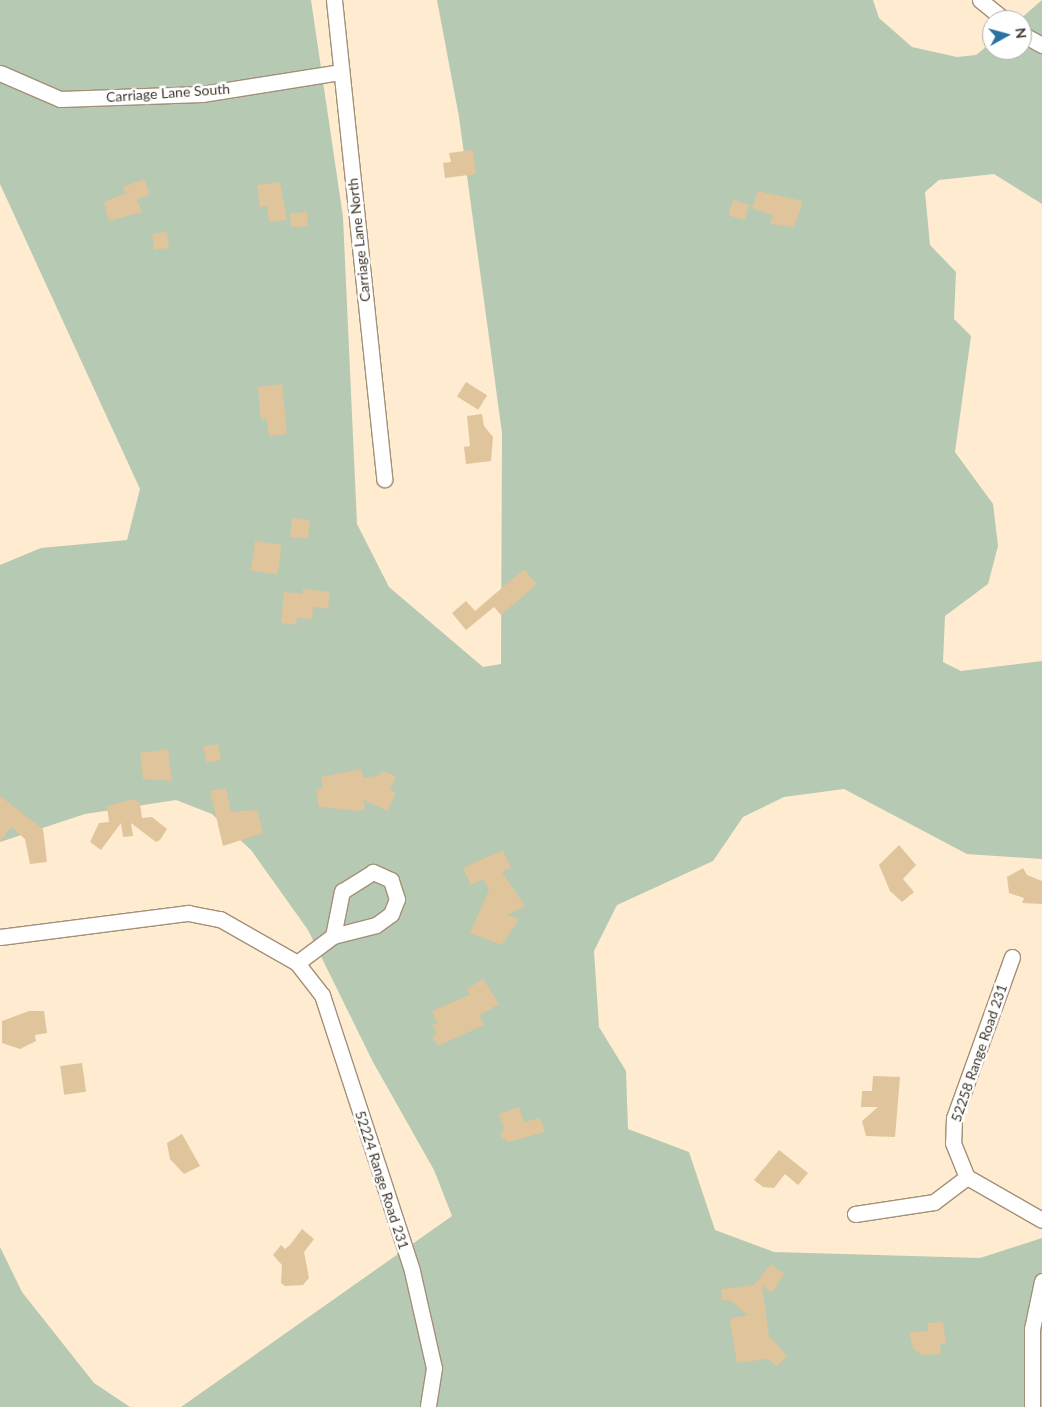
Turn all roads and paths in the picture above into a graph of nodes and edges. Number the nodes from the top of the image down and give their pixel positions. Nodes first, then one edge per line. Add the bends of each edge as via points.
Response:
1 (334, 0) edge
2 (980, 0) edge
3 (992, 10) edge
4 (341, 72) junction
5 (0, 73) edge
6 (384, 479) dead end
7 (332, 936) junction
8 (0, 937) edge
9 (1012, 957) dead end
10 (297, 963) junction
11 (967, 1177) junction
12 (855, 1214) dead end
13 (1042, 1220) edge
14 (1042, 1281) edge
15 (428, 1407) edge
16 (1032, 1407) edge

1 - 4 street, Carriage Lane North
2 - 3 street
4 - 5 street, Carriage Lane South via 202,94 60,99
4 - 6 street, Carriage Lane North
7 - 7 street via 376,925 391,914 397,898 391,880 373,872 342,891
7 - 10 street
8 - 10 street, 52224 Range Road 231 via 170,912 188,913 220,919
9 - 11 street, 52258 Range Road 231 via 954,1118 955,1156
10 - 15 street, 52224 Range Road 231 via 322,995 412,1271 434,1368
11 - 12 street via 934,1202
11 - 13 street
14 - 16 street via 1032,1329

